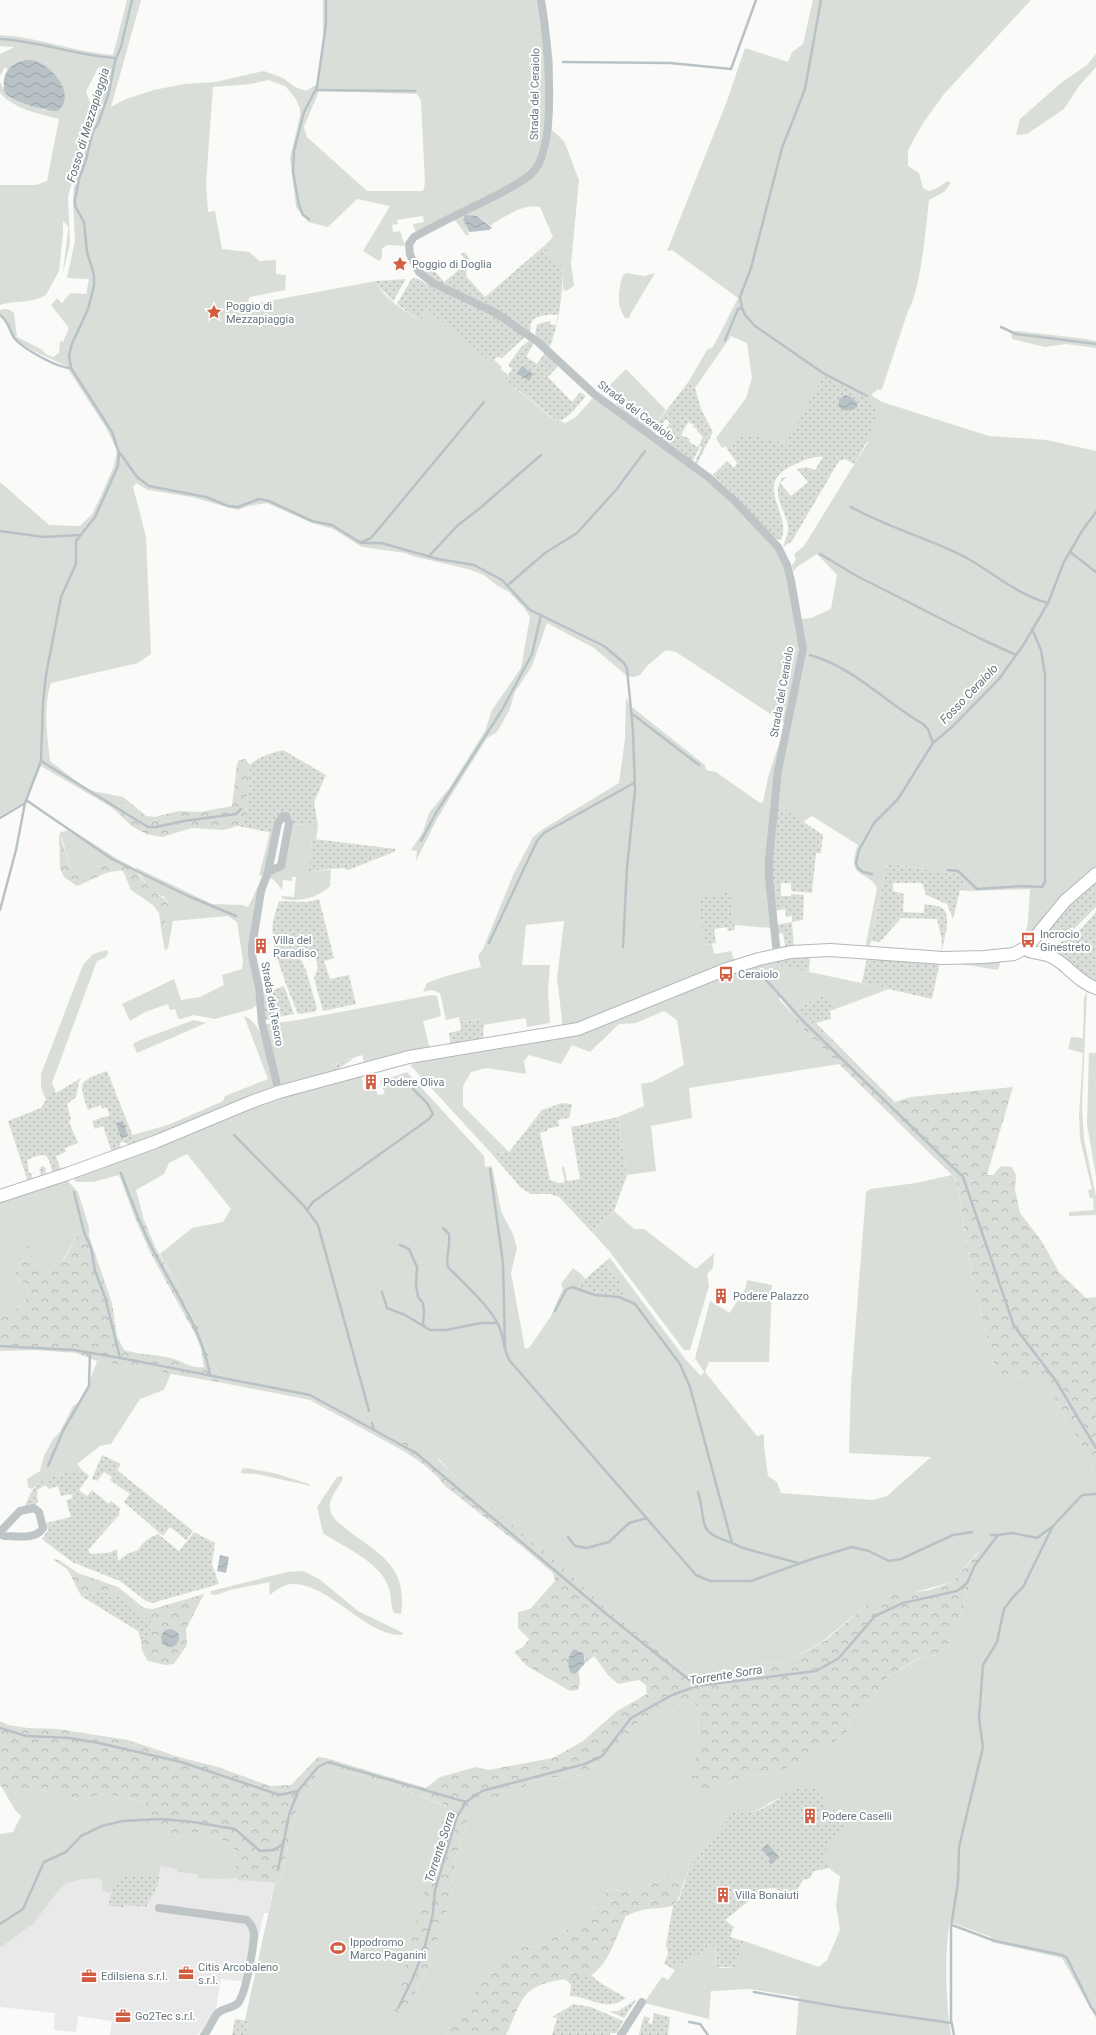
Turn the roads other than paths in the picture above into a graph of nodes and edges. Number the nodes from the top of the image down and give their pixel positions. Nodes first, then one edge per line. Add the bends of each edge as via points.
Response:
1 (541, 0) edge
2 (268, 872) junction
3 (1096, 874) edge
4 (1024, 949) junction
5 (777, 955) junction
6 (1096, 988) edge
7 (279, 1092) junction
8 (0, 1196) edge
9 (0, 1533) edge
10 (159, 1908) dead end
11 (642, 2002) dead end
12 (204, 2035) edge
13 (621, 2035) edge

1 - 5 street, Strada del Ceraiolo via 548,59 548,97 546,144 539,165 532,174 510,188 414,237 408,246 417,268 433,283 496,314 545,346 594,394 708,477 733,499 778,547 783,556 791,581 803,649 778,771 769,859
2 - 2 street, Strada del Tesoro via 278,823 286,816 289,823 280,866
2 - 7 street, Strada del Tesoro via 257,911 252,955 259,988 262,1023
3 - 4 main road via 1065,901
4 - 5 main road via 1009,954 968,958 830,950
4 - 6 main road via 1051,956
5 - 7 main road via 724,970 578,1028 409,1057
7 - 8 main road via 155,1142
9 - 9 street via 20,1511 34,1508 39,1512 43,1528 40,1533 34,1536
10 - 12 street via 247,1920 252,1926 254,1936 244,1994 237,2004 215,2015 211,2028
11 - 13 street

